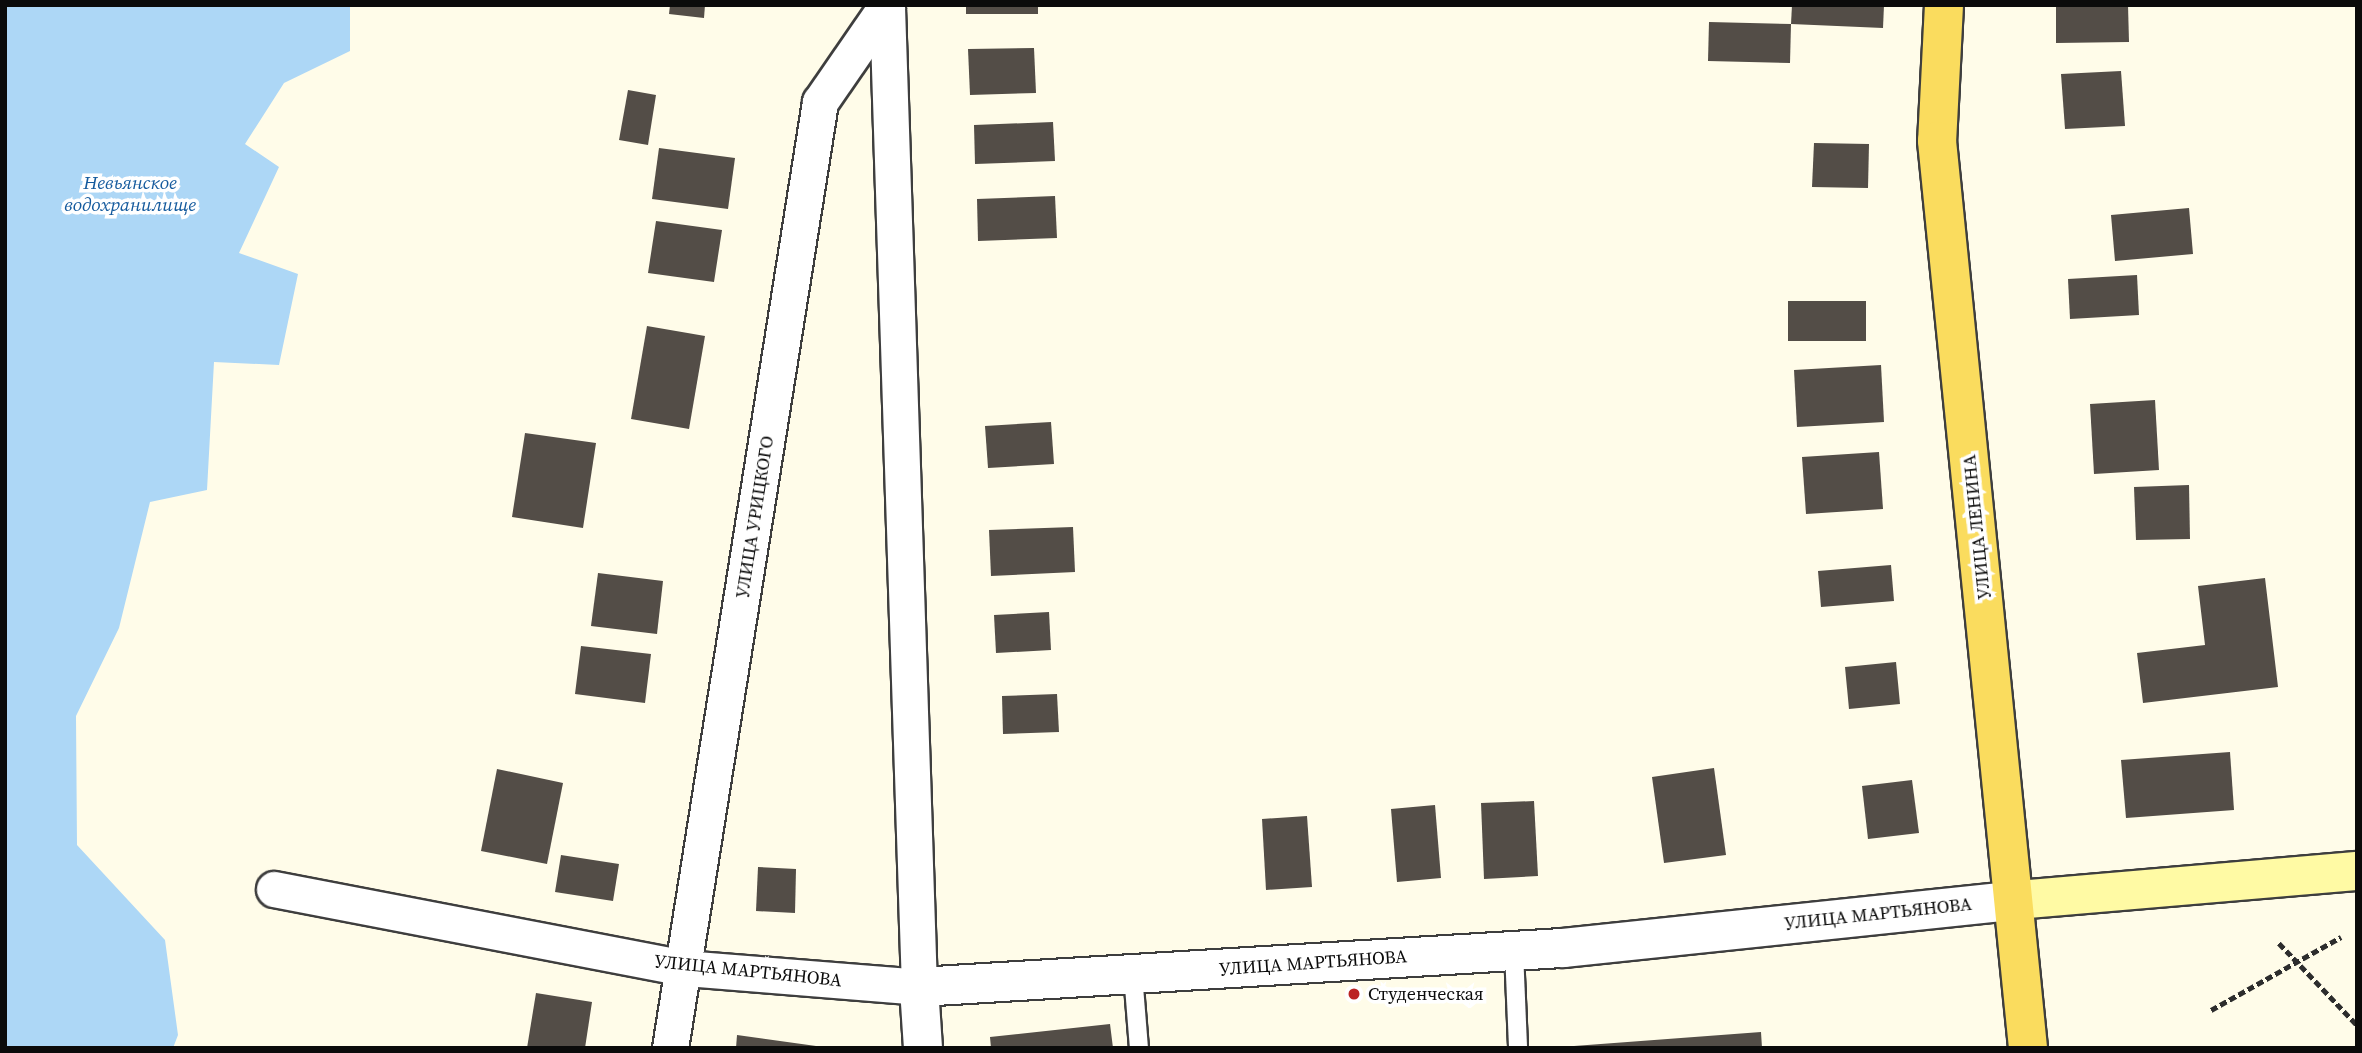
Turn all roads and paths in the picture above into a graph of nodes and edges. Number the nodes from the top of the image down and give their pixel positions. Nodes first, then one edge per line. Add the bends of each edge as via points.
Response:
1 (887, 5) edge
2 (1944, 5) edge
3 (2357, 872) edge
4 (274, 889) dead end
5 (2017, 900) junction
6 (2341, 937) dead end
7 (2279, 943) dead end
8 (1514, 951) junction
9 (2297, 962) junction
10 (685, 968) junction
11 (1133, 974) junction
12 (919, 987) junction
13 (2211, 1010) dead end
14 (2357, 1026) edge
15 (670, 1048) edge
16 (923, 1048) edge
17 (1139, 1048) edge
18 (1518, 1048) edge
19 (2028, 1048) edge

1 - 10 street, УЛИЦА УРИЦКОГО via 820,102
1 - 12 street
2 - 5 main road, УЛИЦА ЛЕНИНА via 1937,141
3 - 5 main road, УЛИЦА МАРТЬЯНОВА
4 - 10 street, УЛИЦА МАРТЬЯНОВА
5 - 8 street, УЛИЦА МАРТЬЯНОВА
5 - 19 main road, УЛИЦА ЛЕНИНА
6 - 9 path
7 - 9 path
8 - 11 street, УЛИЦА МАРТЬЯНОВА
8 - 18 lane
9 - 13 path
9 - 14 path
10 - 12 street, УЛИЦА МАРТЬЯНОВА
10 - 15 street, УЛИЦА УРИЦКОГО
11 - 12 street, УЛИЦА МАРТЬЯНОВА
11 - 17 lane
12 - 16 street

